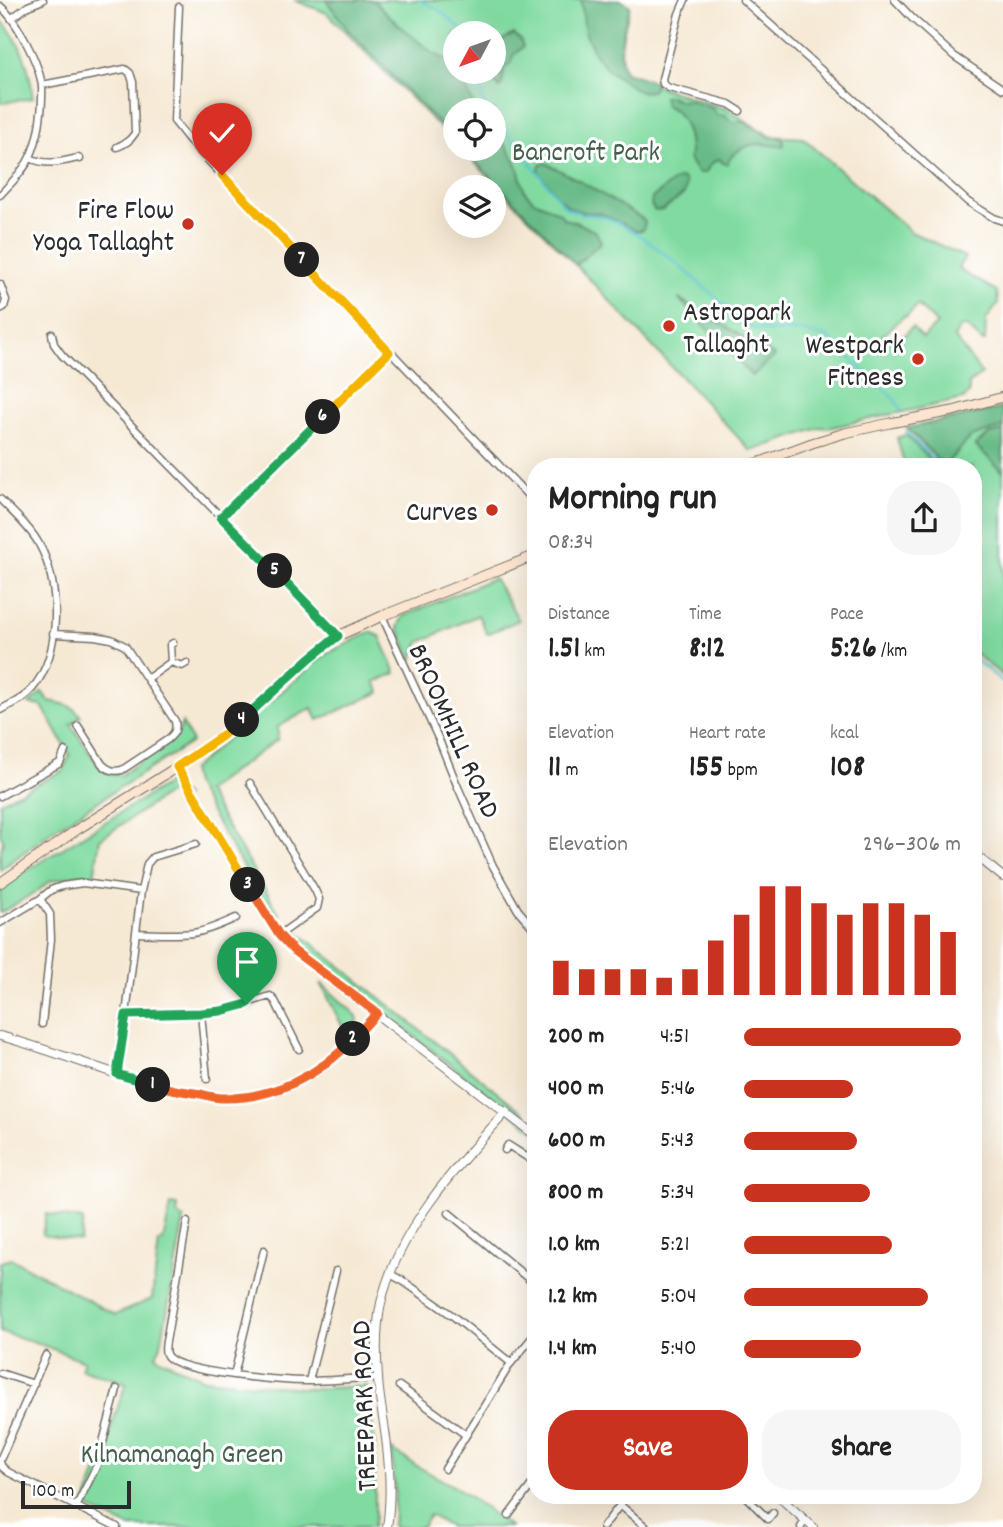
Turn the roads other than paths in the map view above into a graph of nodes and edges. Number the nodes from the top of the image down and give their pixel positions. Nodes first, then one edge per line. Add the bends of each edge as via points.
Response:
1 (43, 0) edge
2 (685, 0) edge
3 (743, 0) edge
4 (895, 0) edge
5 (0, 6) edge
6 (179, 7) dead end
7 (12, 18) junction
8 (42, 85) junction
9 (1003, 89) edge
10 (740, 111) dead end
11 (117, 147) dead end
12 (30, 158) junction
13 (80, 159) dead end
14 (0, 195) edge
15 (1003, 221) edge
16 (0, 284) edge
17 (0, 309) edge
18 (52, 334) dead end
19 (389, 352) junction
20 (1003, 397) edge
21 (771, 458) edge
22 (527, 495) edge
23 (0, 499) edge
24 (221, 517) junction
25 (527, 559) edge
26 (382, 616) junction
27 (53, 634) junction
28 (338, 636) junction
29 (173, 643) dead end
30 (171, 662) junction
31 (187, 663) dead end
32 (147, 678) junction
33 (0, 709) edge
34 (78, 726) dead end
35 (65, 751) dead end
36 (177, 767) junction
37 (250, 783) dead end
38 (0, 796) edge
39 (196, 844) dead end
40 (982, 860) edge
41 (1003, 877) edge
42 (0, 883) edge
43 (141, 891) junction
44 (40, 899) junction
45 (236, 918) dead end
46 (527, 920) edge
47 (0, 923) edge
48 (136, 933) junction
49 (279, 935) junction
50 (201, 1013) junction
51 (377, 1013) junction
52 (126, 1015) junction
53 (42, 1024) dead end
54 (0, 1036) edge
55 (299, 1049) dead end
56 (117, 1074) junction
57 (207, 1079) dead end
58 (506, 1112) junction
59 (527, 1129) edge
60 (505, 1150) dead end
61 (527, 1157) edge
62 (449, 1213) dead end
63 (187, 1222) dead end
64 (264, 1250) dead end
65 (336, 1271) dead end
66 (390, 1274) junction
67 (527, 1278) edge
68 (527, 1344) edge
69 (46, 1355) dead end
70 (512, 1363) junction
71 (0, 1373) edge
72 (234, 1375) junction
73 (378, 1378) junction
74 (309, 1381) junction
75 (34, 1384) junction
76 (399, 1385) dead end
77 (117, 1388) dead end
78 (466, 1434) junction
79 (0, 1461) edge
80 (445, 1469) dead end
81 (527, 1491) edge
82 (753, 1504) edge
83 (786, 1504) edge
84 (620, 1506) joint
85 (76, 1507) junction
86 (773, 1513) dead end
87 (509, 1515) dead end
88 (806, 1525) edge
89 (117, 1527) edge
90 (387, 1527) edge
91 (603, 1527) edge
92 (646, 1527) edge

1 - 7 street
2 - 10 street via 663,84
3 - 15 street via 968,202
4 - 9 street via 954,56
5 - 7 street
6 - 19 street via 174,121
7 - 8 street via 29,46
8 - 11 street via 125,69 130,73 135,133
8 - 12 street via 39,129
12 - 13 street via 56,163
12 - 14 street
16 - 17 street via 6,300
18 - 24 street via 62,355
19 - 22 street
19 - 24 street
20 - 21 main road via 845,433
23 - 27 street via 33,534 45,555 54,593
24 - 28 street
25 - 26 main road
26 - 28 main road
26 - 46 street, BROOMHILL ROAD via 493,866
27 - 32 street via 111,639 124,646
27 - 33 street via 46,665 32,690
28 - 36 main road via 222,736
29 - 30 street
30 - 31 street
30 - 32 street
32 - 34 street via 175,721 176,728 167,740 114,772 102,764
35 - 38 street via 60,764
36 - 42 main road
36 - 49 street
37 - 49 street via 319,899 317,908
39 - 43 street via 153,857
40 - 41 street
43 - 44 street via 83,883 51,890
43 - 48 street
44 - 47 street
44 - 53 street via 50,915 51,939
45 - 48 street via 194,933
48 - 52 street
49 - 51 street
50 - 52 street
50 - 55 street via 270,996
50 - 57 street
51 - 56 street via 316,1072 244,1097 182,1092
51 - 58 street
52 - 56 street
54 - 56 street
58 - 59 street
58 - 66 street, TREEPARK ROAD via 431,1199
60 - 61 street via 508,1145
62 - 67 street
63 - 72 street via 166,1352 176,1362
64 - 72 street
65 - 74 street
66 - 70 street
66 - 73 street, TREEPARK ROAD via 377,1334
68 - 70 street
69 - 75 street
70 - 78 street
71 - 75 street
72 - 74 street
73 - 74 street
73 - 90 street, TREEPARK ROAD via 389,1479
75 - 79 street
76 - 78 street
77 - 85 street via 97,1465
78 - 80 street
79 - 85 street via 8,1472
81 - 87 street
82 - 86 street via 768,1518
83 - 88 street
84 - 91 street
84 - 92 street
85 - 89 street

